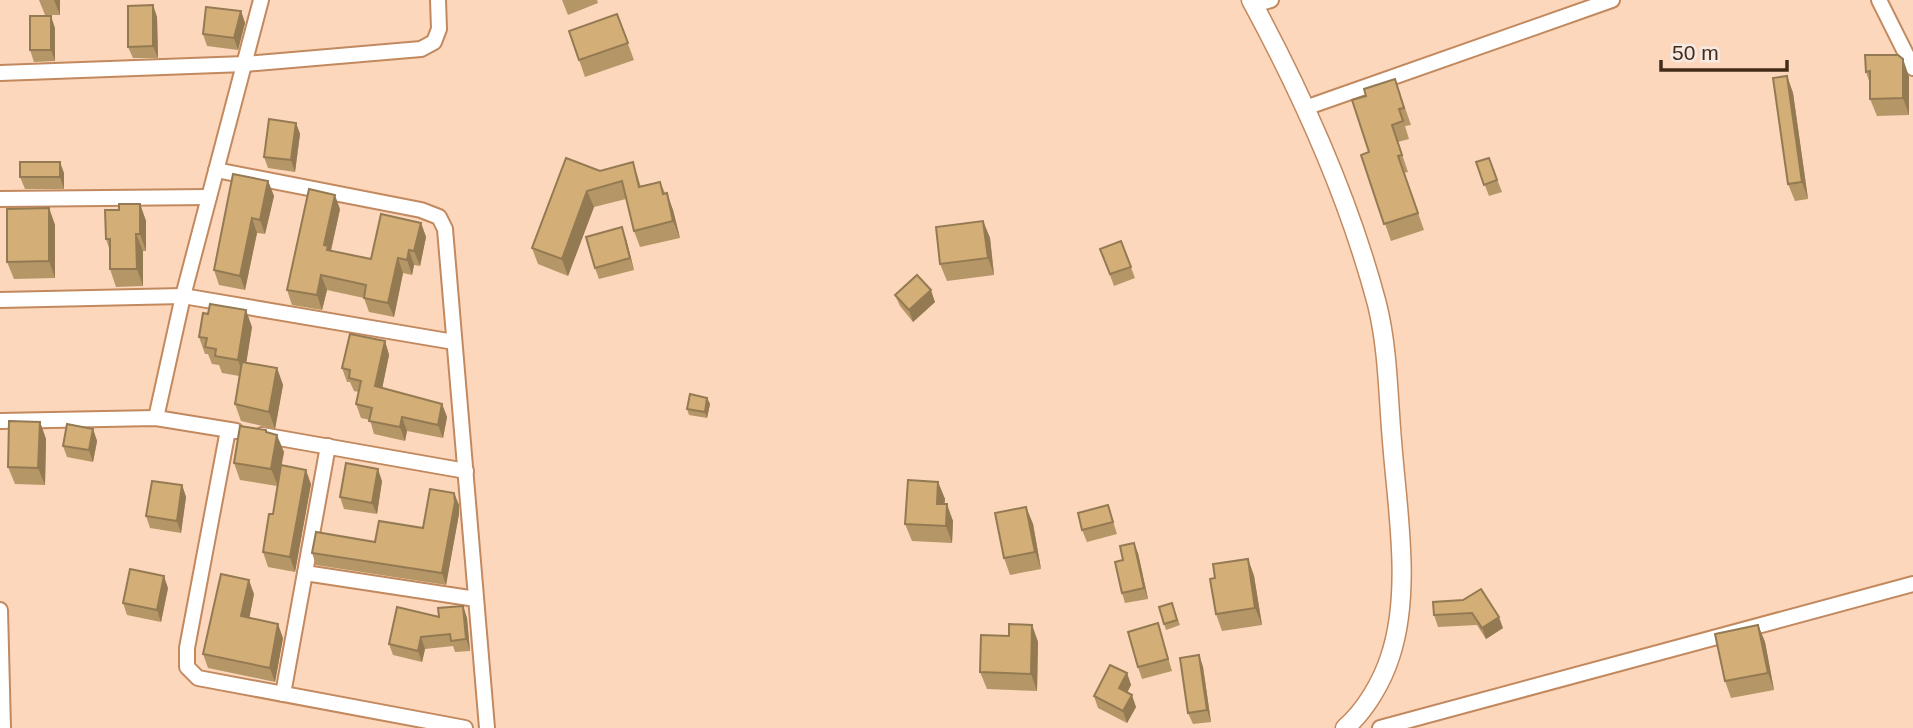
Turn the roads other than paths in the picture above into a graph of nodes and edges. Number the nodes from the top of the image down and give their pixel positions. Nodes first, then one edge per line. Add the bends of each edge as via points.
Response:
1 (261, 0) edge
2 (438, 0) edge
3 (1612, 0) edge
4 (1879, 0) edge
5 (1259, 2) edge
6 (245, 64) junction
7 (1913, 68) edge
8 (0, 73) edge
9 (1306, 108) junction
10 (216, 170) junction
11 (209, 197) junction
12 (0, 198) edge
13 (183, 296) junction
14 (0, 300) edge
15 (454, 342) junction
16 (156, 418) junction
17 (0, 421) edge
18 (228, 430) junction
19 (328, 446) junction
20 (466, 471) junction
21 (305, 573) junction
22 (1913, 584) edge
23 (476, 599) junction
24 (0, 610) edge
25 (283, 694) junction
26 (3, 728) edge
27 (465, 728) edge
28 (487, 728) edge
29 (1345, 728) edge
30 (1380, 728) edge

1 - 6 street
2 - 6 street via 439,29 434,42 421,49
3 - 9 street
4 - 7 street
5 - 9 street
6 - 8 street
6 - 10 street
9 - 29 street via 1336,180 1377,306 1385,345 1401,561 1399,616 1390,658 1373,693
10 - 11 street
10 - 15 street via 439,216 445,229
11 - 12 street
11 - 13 street
13 - 14 street
13 - 15 street
13 - 16 street
15 - 20 street
16 - 17 street
16 - 18 street
18 - 19 street
18 - 25 street via 187,667 198,678
19 - 20 street
19 - 21 street
20 - 23 street
21 - 23 street
21 - 25 street
22 - 30 street
23 - 28 street
24 - 26 street
25 - 27 street

